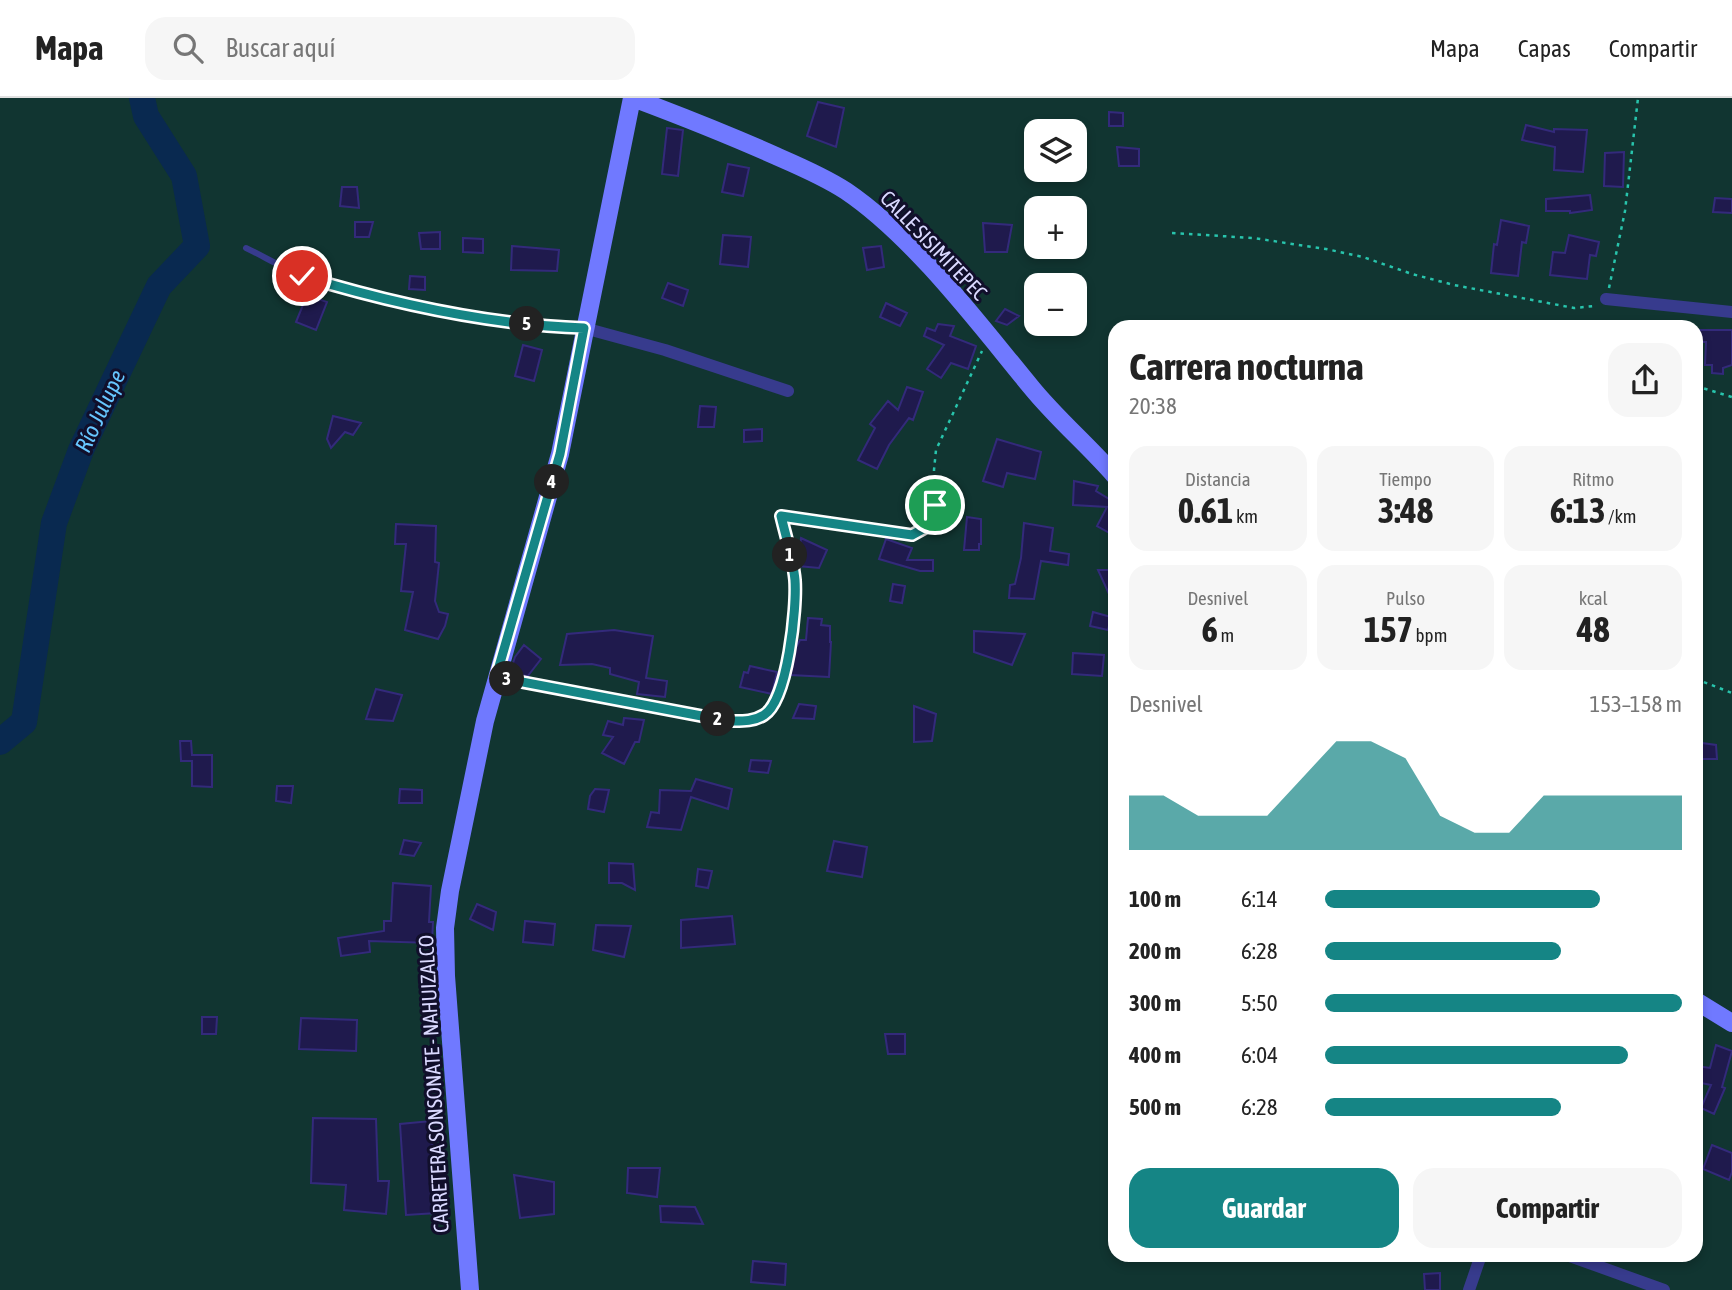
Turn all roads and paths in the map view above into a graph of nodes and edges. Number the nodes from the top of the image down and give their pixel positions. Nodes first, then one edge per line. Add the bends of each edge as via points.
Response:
1 (632, 98) edge
2 (1638, 98) edge
3 (1172, 233) dead end
4 (246, 248) dead end
5 (1606, 299) junction
6 (1732, 312) edge
7 (584, 328) junction
8 (989, 336) junction
9 (1703, 388) edge
10 (788, 391) dead end
11 (1732, 397) edge
12 (1108, 468) edge
13 (496, 677) junction
14 (1703, 682) edge
15 (1732, 693) edge
16 (1703, 1005) edge
17 (1732, 1023) edge
18 (1479, 1262) edge
19 (1586, 1262) edge
20 (470, 1290) edge
21 (1469, 1290) edge
22 (1664, 1290) edge

1 - 7 street, CARRETERA SONSONATE - NAHUIZALCO
1 - 8 street, CALLE SISIMITEPEC via 733,136 846,191 904,242
2 - 5 path via 1625,211
3 - 5 path via 1326,249 1454,285 1574,308 1594,307
4 - 7 lane via 302,276 409,306 467,317
5 - 6 street
7 - 10 street
7 - 13 street, CARRETERA SONSONATE - NAHUIZALCO via 560,454
8 - 12 street, CALLE SISIMITEPEC via 1050,409
8 - 13 path via 936,450 932,524 912,535 781,516 795,579 794,622 779,696 767,713 750,721 728,721
9 - 11 path
13 - 20 street, CARRETERA SONSONATE - NAHUIZALCO via 445,928
14 - 15 path
16 - 17 street
18 - 21 street
19 - 22 street

